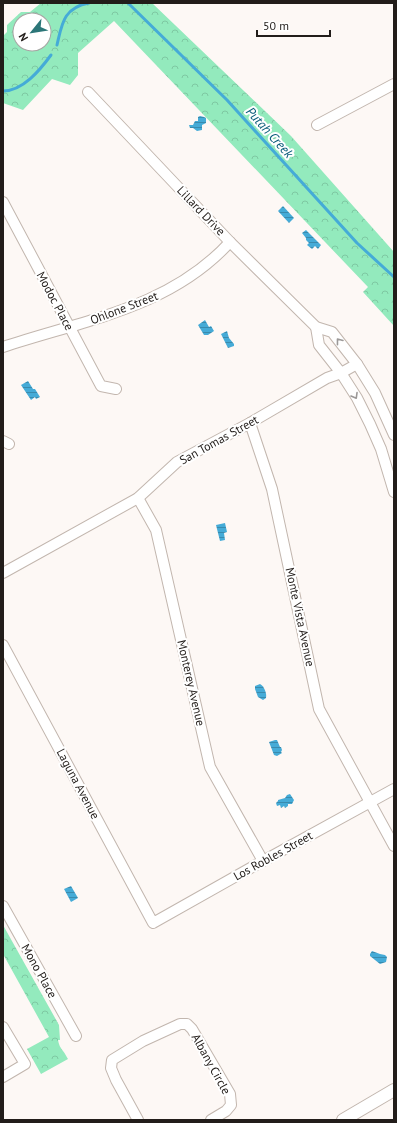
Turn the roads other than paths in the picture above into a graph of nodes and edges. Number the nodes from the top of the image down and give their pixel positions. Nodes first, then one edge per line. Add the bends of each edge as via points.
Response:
1 (394, 84) edge
2 (88, 92) dead end
3 (317, 125) dead end
4 (3, 202) edge
5 (230, 242) junction
6 (316, 327) junction
7 (70, 328) junction
8 (3, 347) edge
9 (357, 364) junction
10 (341, 373) junction
11 (116, 389) dead end
12 (386, 417) junction
13 (250, 423) junction
14 (370, 424) junction
15 (394, 435) edge
16 (391, 472) edge
17 (394, 492) edge
18 (138, 498) junction
19 (3, 573) edge
20 (3, 645) edge
21 (394, 789) edge
22 (370, 803) junction
23 (394, 846) edge
24 (262, 861) junction
25 (3, 906) edge
26 (153, 923) joint
27 (3, 1027) edge
28 (76, 1036) dead end
29 (3, 1077) edge
30 (394, 1090) edge
31 (138, 1120) edge
32 (211, 1120) edge
33 (343, 1120) edge

1 - 3 street
2 - 5 street, Lillard Drive
4 - 7 street, Modoc Place
5 - 6 street, Lillard Drive
5 - 7 street, Ohlone Street via 203,268 168,290 140,304
9 -> 6 street, Lillard Drive via 332,332
6 - 10 street via 319,345
7 - 8 street, Ohlone Street
7 - 11 street, Modoc Place via 101,386
9 - 10 street, San Tomas Street
9 - 12 street, Lillard Drive
10 - 13 street, San Tomas Street via 327,378
10 -> 14 street
12 - 14 street
12 - 15 street, Lillard Drive
13 - 18 street, San Tomas Street via 177,462
13 - 22 street, Monte Vista Avenue via 272,489 319,709
14 - 16 street
16 - 17 street
18 - 19 street, San Tomas Street
18 - 24 street, Monterey Avenue via 156,530 210,767
20 - 26 street, Laguna Avenue
21 - 22 street, Los Robles Street
22 - 23 street, Monte Vista Avenue
22 - 24 street, Los Robles Street
24 - 26 street, Los Robles Street
25 - 28 street, Mono Place
27 - 29 street via 25,1064
30 - 33 street
31 - 32 street, Albany Circle via 116,1080 111,1068 112,1060 143,1041 180,1024 187,1024 192,1028 230,1094 231,1105

